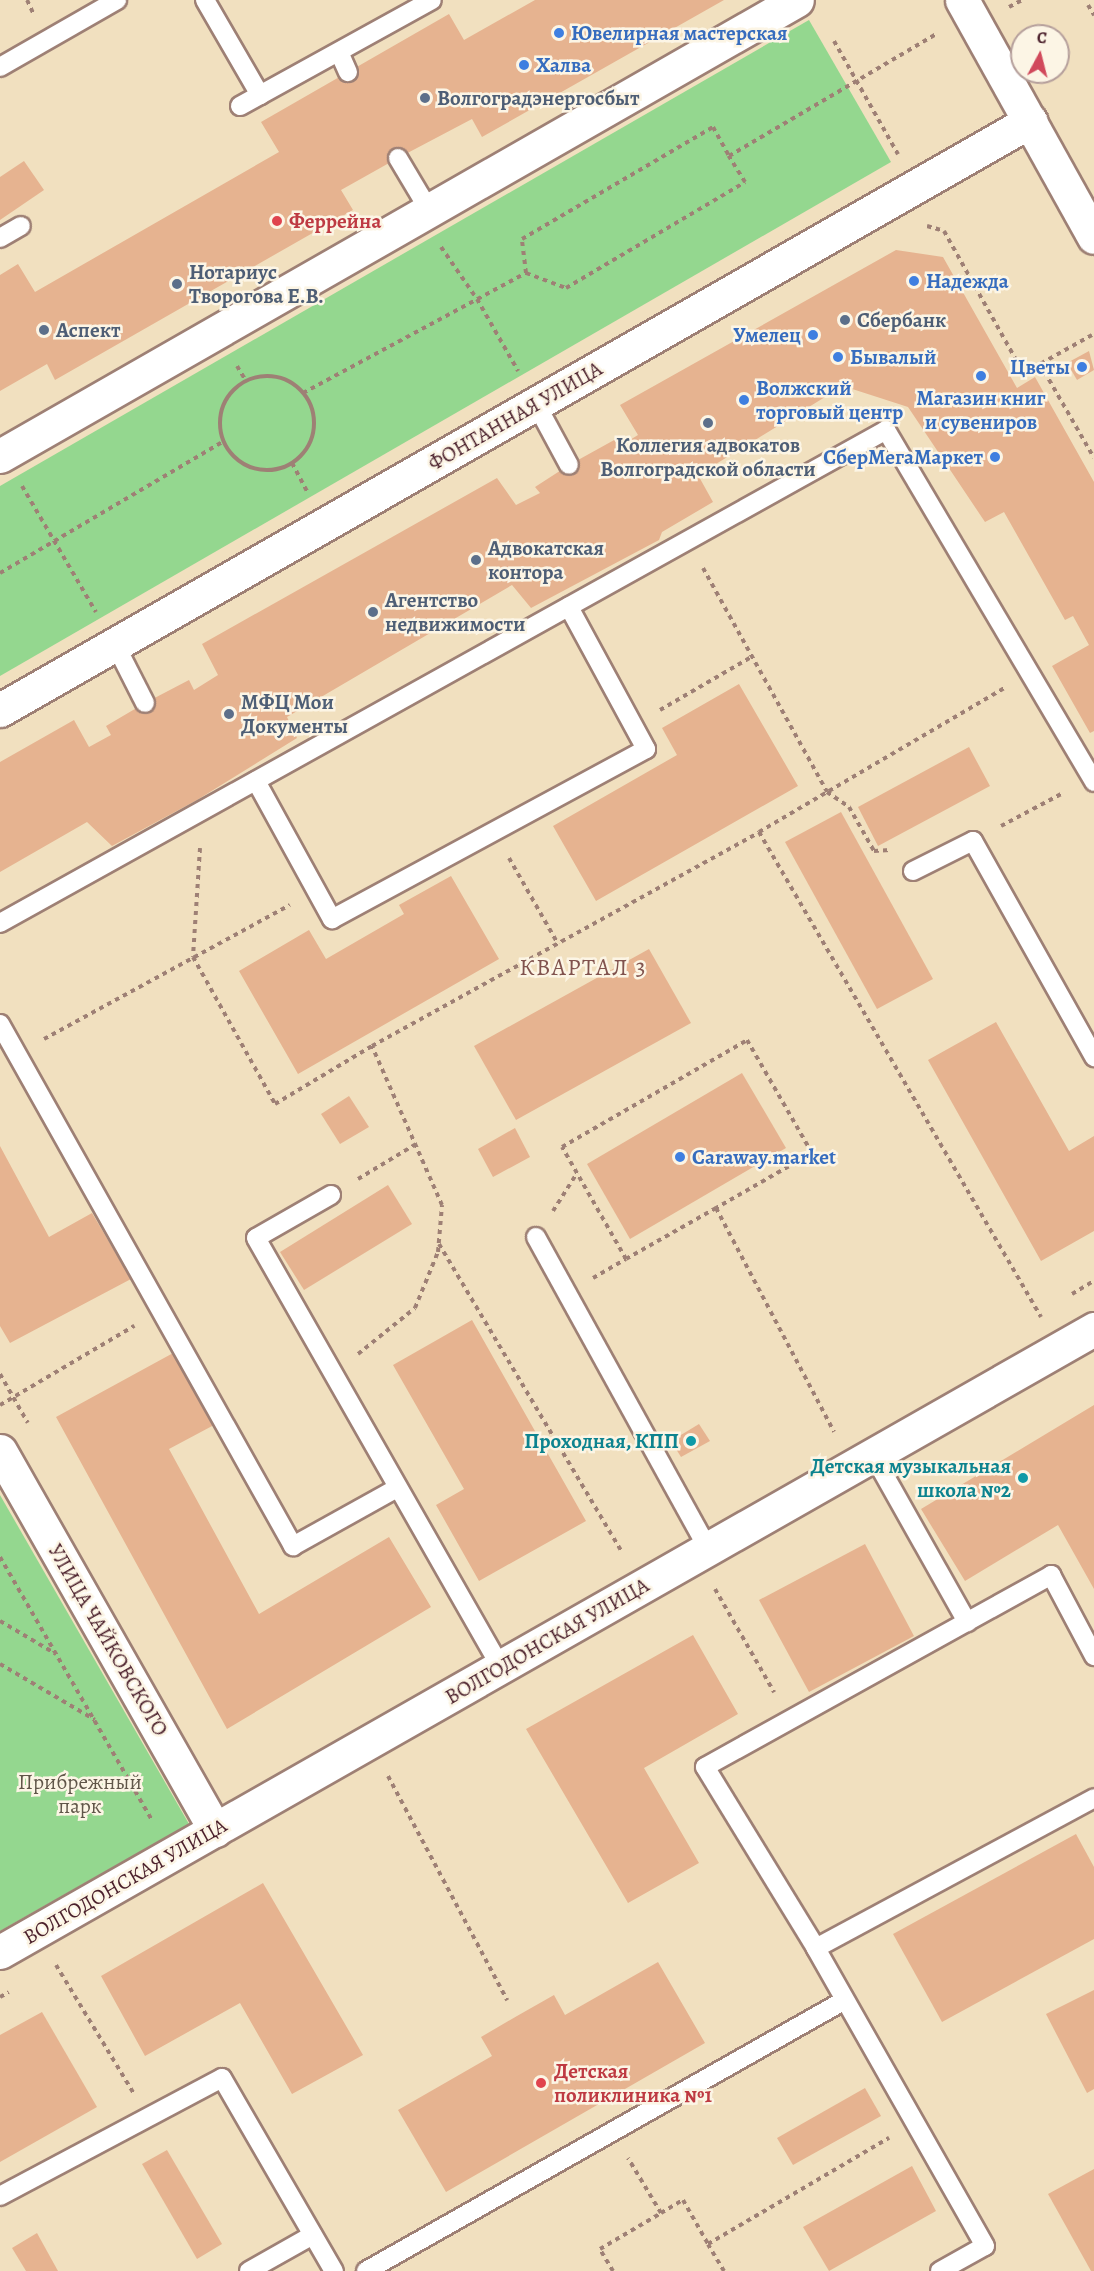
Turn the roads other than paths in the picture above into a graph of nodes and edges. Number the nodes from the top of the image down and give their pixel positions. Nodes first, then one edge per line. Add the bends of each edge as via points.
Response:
1 (117, 0) edge
2 (205, 0) edge
3 (432, 0) edge
4 (796, 0) edge
5 (966, 7) edge
6 (339, 51) junction
7 (0, 67) edge
8 (348, 72) dead end
9 (260, 95) junction
10 (240, 106) dead end
11 (1030, 121) junction
12 (398, 158) dead end
13 (429, 210) junction
14 (1091, 224) edge
15 (21, 226) dead end
16 (0, 238) edge
17 (536, 404) junction
18 (1, 453) edge
19 (569, 465) dead end
20 (569, 607) junction
21 (115, 644) junction
22 (145, 704) dead end
23 (0, 710) edge
24 (256, 780) junction
25 (1094, 782) edge
26 (913, 871) dead end
27 (0, 923) edge
28 (0, 1024) edge
29 (1094, 1057) edge
30 (331, 1195) road end
31 (536, 1237) road end
32 (1094, 1329) edge
33 (0, 1451) edge
34 (863, 1461) junction
35 (397, 1488) junction
36 (708, 1549) junction
37 (967, 1622) junction
38 (1094, 1656) edge
39 (501, 1667) junction
40 (1094, 1798) edge
41 (215, 1830) junction
42 (816, 1948) junction
43 (0, 1952) edge
44 (845, 2000) junction
45 (0, 2196) edge
46 (313, 2235) junction
47 (249, 2271) edge
48 (334, 2271) edge
49 (366, 2271) edge
50 (940, 2271) edge

1 - 7 lane
2 - 9 lane
3 - 6 lane
4 - 13 street
5 - 11 street
6 - 8 lane
6 - 9 lane
9 - 10 lane
11 - 14 street
11 - 17 street, ФОНТАННАЯ УЛИЦА
12 - 13 lane
13 - 18 street
15 - 16 lane
17 - 19 lane
17 - 21 street, ФОНТАННАЯ УЛИЦА
20 - 24 lane
20 - 24 lane via 646,749 332,919
20 - 25 lane via 626,567 687,541 886,430
21 - 22 lane
21 - 23 street, ФОНТАННАЯ УЛИЦА
24 - 27 lane via 200,805
26 - 29 lane via 973,841
28 - 35 lane via 293,1546
30 - 35 lane via 256,1238
31 - 36 lane
32 - 34 street, ВОЛГОДОНСКАЯ УЛИЦА
33 - 41 street, УЛИЦА ЧАЙКОВСКОГО
34 - 36 street, ВОЛГОДОНСКАЯ УЛИЦА
34 - 37 lane
35 - 39 lane
36 - 39 street, ВОЛГОДОНСКАЯ УЛИЦА
37 - 38 lane via 1051,1575
37 - 42 lane via 705,1767
39 - 41 street, ВОЛГОДОНСКАЯ УЛИЦА
40 - 42 lane
41 - 43 street, ВОЛГОДОНСКАЯ УЛИЦА
42 - 44 lane
44 - 49 lane
44 - 50 lane via 985,2246
45 - 46 lane via 222,2078
46 - 47 lane
46 - 48 lane

